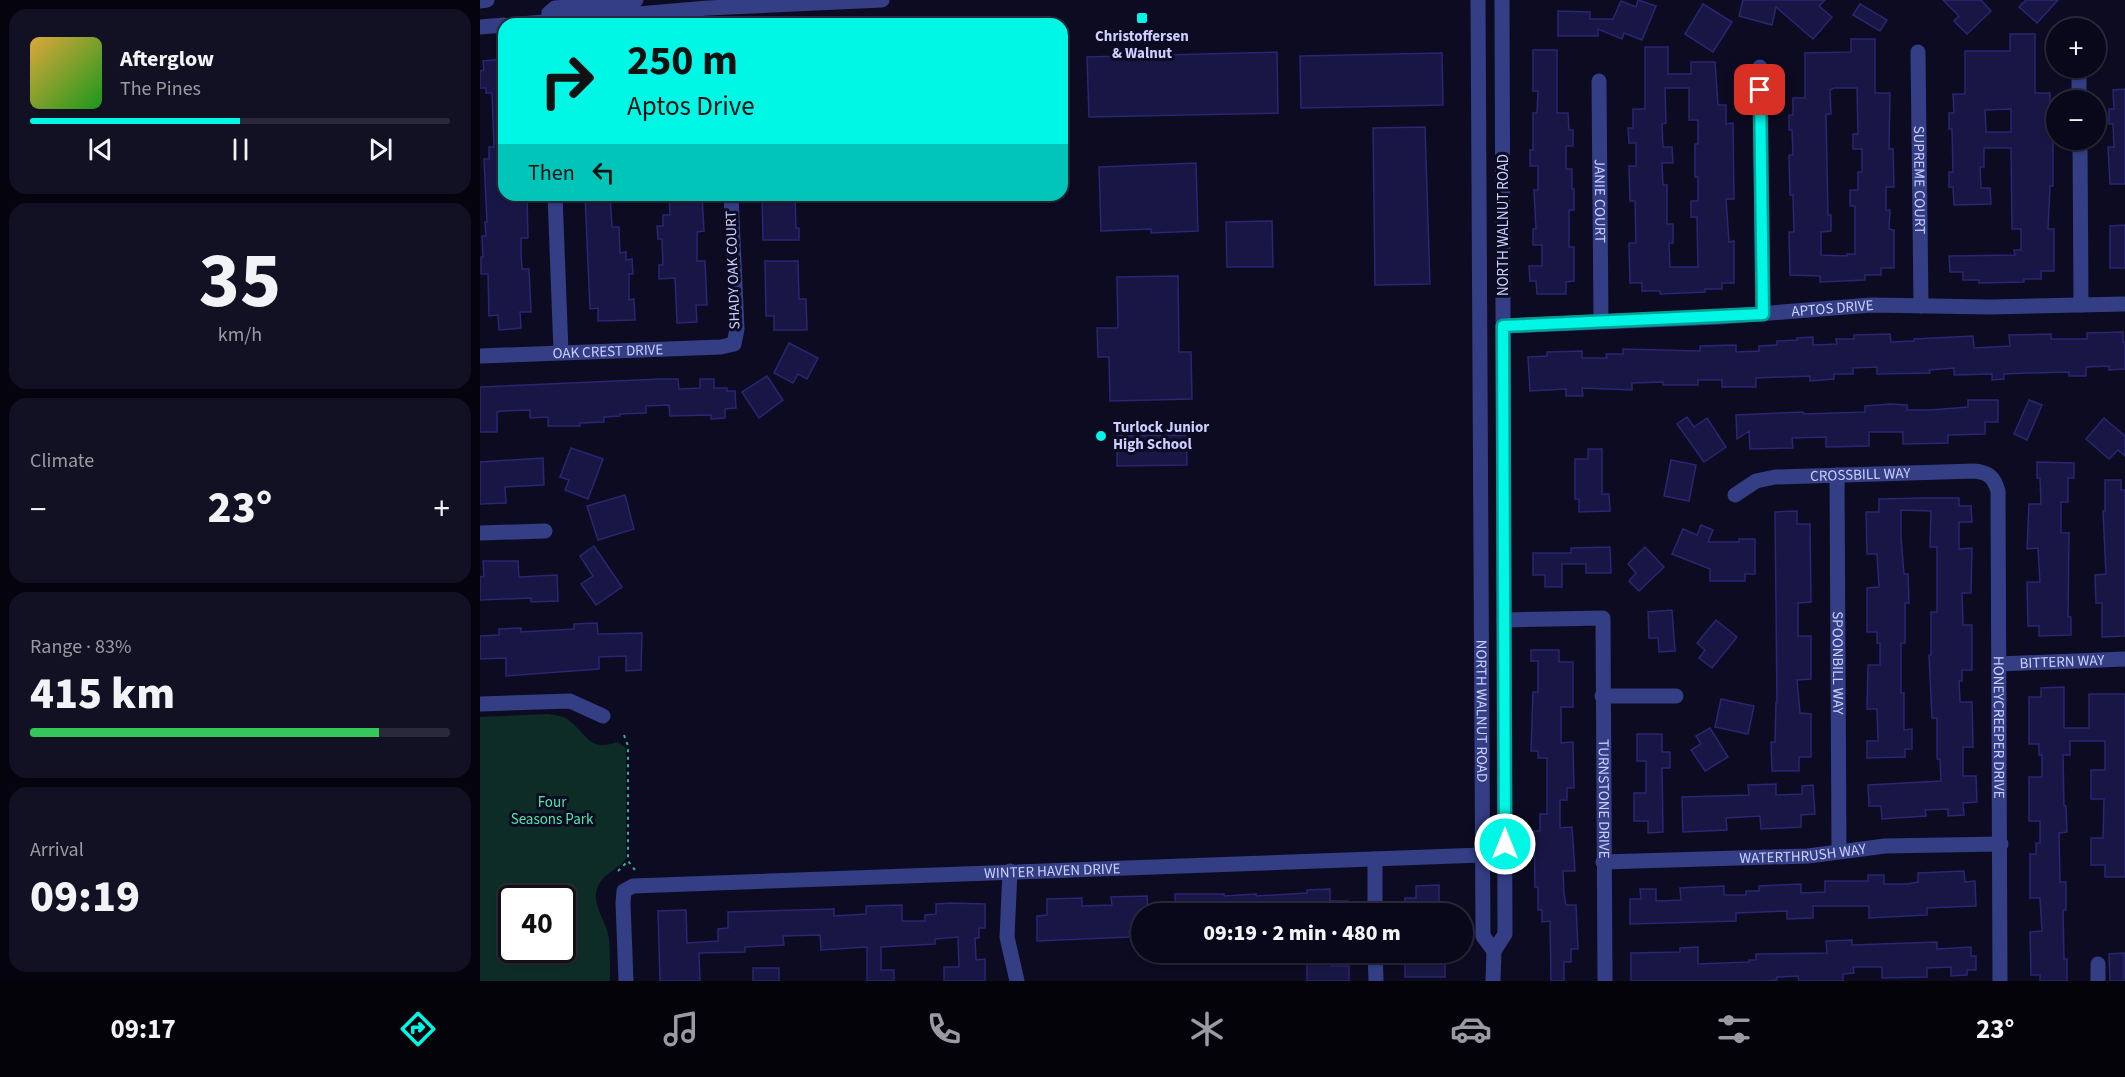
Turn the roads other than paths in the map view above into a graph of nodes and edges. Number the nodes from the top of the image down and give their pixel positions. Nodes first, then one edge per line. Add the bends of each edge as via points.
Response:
1 (487, 0) edge
2 (636, 0) edge
3 (882, 0) edge
4 (1478, 0) edge
5 (1502, 0) edge
6 (480, 1) edge
7 (548, 18) edge
8 (602, 18) edge
9 (498, 26) edge
10 (480, 27) edge
11 (1918, 52) dead end
12 (1760, 67) dead end
13 (1599, 81) dead end
14 (2080, 150) edge
15 (555, 201) edge
16 (731, 201) edge
17 (2125, 304) edge
18 (2081, 305) junction
19 (1921, 306) junction
20 (1763, 314) junction
21 (1601, 321) junction
22 (1503, 326) junction
23 (734, 344) joint
24 (561, 352) junction
25 (480, 356) edge
26 (1838, 475) junction
27 (1991, 476) joint
28 (1735, 495) dead end
29 (545, 531) dead end
30 (480, 533) edge
31 (1504, 620) junction
32 (2125, 660) edge
33 (1999, 664) junction
34 (1602, 696) junction
35 (1676, 696) dead end
36 (480, 704) edge
37 (603, 716) dead end
38 (2001, 844) junction
39 (1839, 851) junction
40 (1482, 855) junction
41 (1375, 859) junction
42 (1603, 862) junction
43 (1010, 872) junction
44 (1375, 903) edge
45 (1494, 951) junction
46 (1376, 963) edge
47 (2098, 964) dead end
48 (626, 981) edge
49 (1017, 981) edge
50 (1376, 981) edge
51 (1494, 981) edge
52 (1605, 981) edge
53 (2000, 981) edge
54 (2098, 981) edge

1 - 6 street
2 - 7 street via 555,8
3 - 8 street via 720,7
4 - 40 street, NORTH WALNUT ROAD
5 - 22 street, NORTH WALNUT ROAD
9 - 10 street
11 - 19 street, SUPREME COURT
12 - 20 street
13 - 21 street, JANIE COURT
14 - 18 street
15 - 24 street
16 - 23 street, SHADY OAK COURT
17 - 18 street, APTOS DRIVE
18 - 19 street, APTOS DRIVE
19 - 20 street, APTOS DRIVE via 1854,306
20 - 21 street, APTOS DRIVE
21 - 22 street, APTOS DRIVE
22 - 31 street, NORTH WALNUT ROAD
23 - 24 street, OAK CREST DRIVE
24 - 25 street, OAK CREST DRIVE
26 - 27 street, CROSSBILL WAY via 1974,471
26 - 28 street, CROSSBILL WAY via 1764,479 1748,484
26 - 39 street, SPOONBILL WAY
27 - 33 street, HONEYCREEPER DRIVE via 1998,490
29 - 30 street
31 - 34 street, TURNSTONE DRIVE via 1603,618
31 - 45 street, NORTH WALNUT ROAD via 1505,934
32 - 33 street, BITTERN WAY
33 - 38 street, HONEYCREEPER DRIVE
34 - 35 street
34 - 42 street, TURNSTONE DRIVE
36 - 37 street via 570,701
38 - 39 street, WATERTHRUSH WAY via 1885,846
38 - 53 street, HONEYCREEPER DRIVE
39 - 42 street, WATERTHRUSH WAY via 1808,856
40 - 41 street, WINTER HAVEN DRIVE
40 - 45 street, NORTH WALNUT ROAD via 1483,936
41 - 43 street, WINTER HAVEN DRIVE
41 - 44 street
42 - 52 street, TURNSTONE DRIVE
43 - 48 street, WINTER HAVEN DRIVE via 633,886 624,891 623,903
43 - 49 street via 1007,937
45 - 51 street, NORTH WALNUT ROAD
46 - 50 street
47 - 54 street

